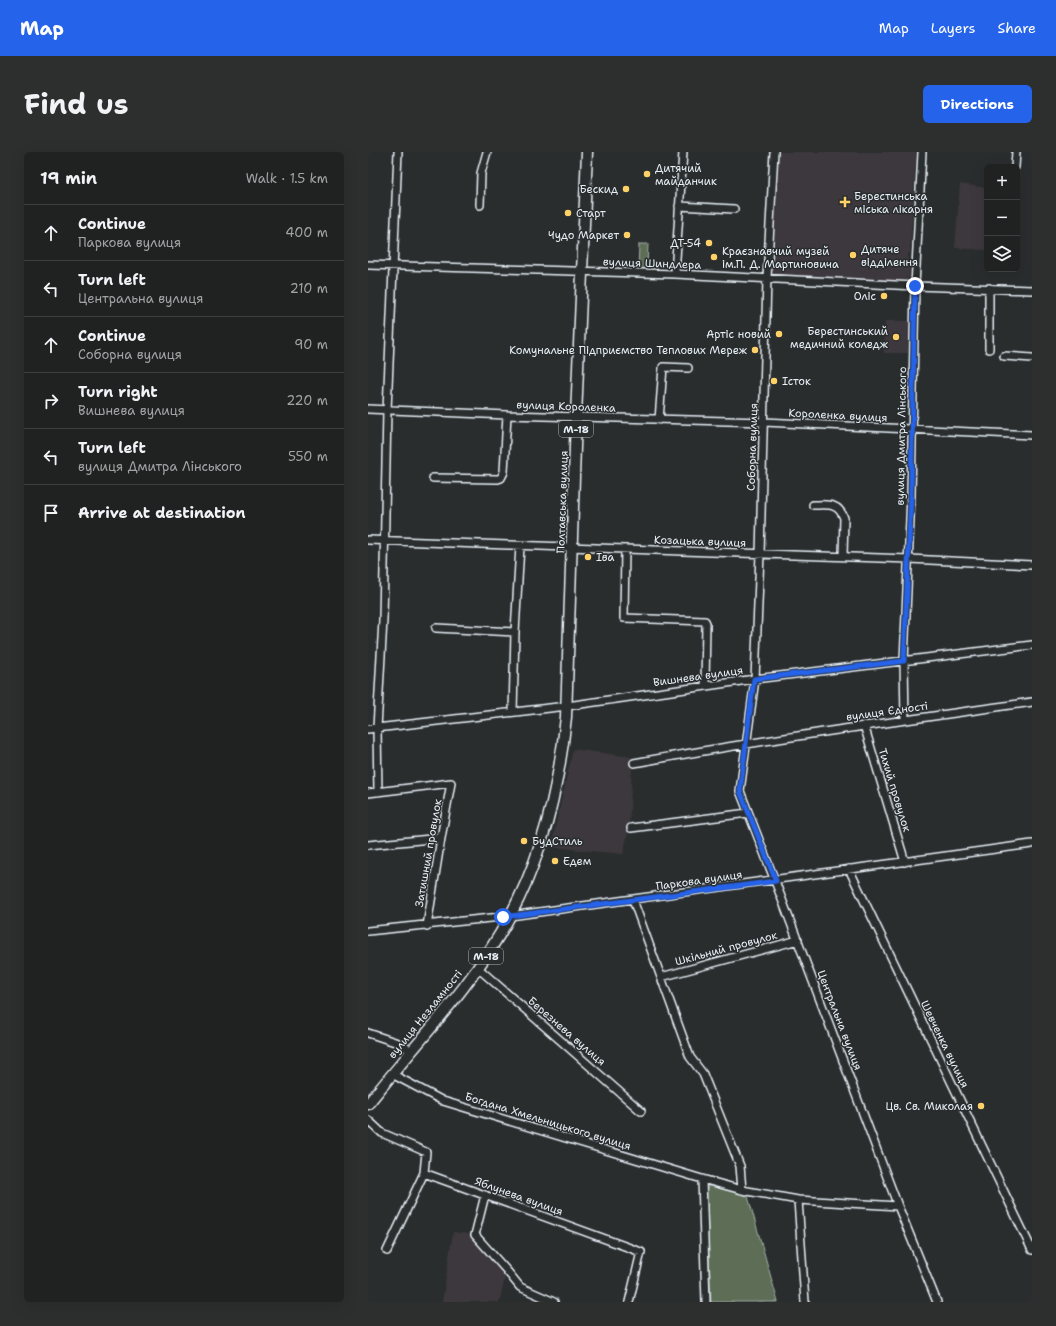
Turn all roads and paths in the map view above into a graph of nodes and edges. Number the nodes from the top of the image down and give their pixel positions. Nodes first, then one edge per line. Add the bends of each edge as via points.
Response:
1 (398, 152) edge
2 (487, 152) edge
3 (587, 152) edge
4 (683, 152) edge
5 (774, 152) edge
6 (922, 152) edge
7 (1016, 152) edge
8 (1015, 164) edge
9 (480, 204) dead end
10 (679, 206) junction
11 (734, 209) dead end
12 (368, 265) edge
13 (393, 266) junction
14 (583, 272) junction
15 (675, 274) junction
16 (767, 278) junction
17 (915, 286) junction
18 (989, 288) junction
19 (1032, 290) edge
20 (990, 349) dead end
21 (1004, 356) dead end
22 (1032, 358) edge
23 (688, 368) dead end
24 (368, 409) edge
25 (387, 410) junction
26 (507, 415) junction
27 (576, 417) junction
28 (659, 420) junction
29 (764, 422) junction
30 (912, 430) junction
31 (1032, 435) edge
32 (434, 478) dead end
33 (813, 505) dead end
34 (368, 540) edge
35 (385, 540) junction
36 (520, 546) junction
37 (572, 547) junction
38 (625, 549) junction
39 (760, 554) junction
40 (843, 556) junction
41 (909, 558) junction
42 (1032, 565) edge
43 (436, 628) dead end
44 (515, 632) junction
45 (1032, 645) edge
46 (904, 661) junction
47 (754, 679) junction
48 (705, 686) junction
49 (1032, 702) edge
50 (567, 706) junction
51 (513, 712) junction
52 (905, 720) junction
53 (864, 725) junction
54 (377, 728) junction
55 (368, 729) edge
56 (746, 743) junction
57 (634, 762) dead end
58 (558, 781) joint
59 (378, 792) junction
60 (368, 793) edge
61 (748, 813) junction
62 (631, 828) dead end
63 (441, 838) junction
64 (1032, 844) edge
65 (368, 845) edge
66 (905, 862) junction
67 (849, 869) junction
68 (776, 881) junction
69 (633, 900) junction
70 (510, 916) junction
71 (427, 926) junction
72 (368, 931) edge
73 (798, 940) junction
74 (478, 968) junction
75 (661, 977) junction
76 (368, 1033) edge
77 (412, 1051) junction
78 (392, 1074) junction
79 (368, 1104) edge
80 (641, 1111) dead end
81 (368, 1120) edge
82 (424, 1173) junction
83 (702, 1179) junction
84 (742, 1190) junction
85 (485, 1195) junction
86 (798, 1200) junction
87 (898, 1206) junction
88 (1032, 1250) edge
89 (387, 1252) dead end
90 (554, 1302) edge
91 (629, 1302) edge
92 (706, 1302) edge
93 (805, 1302) edge
94 (937, 1302) edge

1 - 13 street
2 - 9 street via 481,173
3 - 14 highway, Полтавська вулиця / М-18
4 - 10 street
5 - 16 street, Соборна вулиця
6 - 17 street, вулиця Дмитра Лінського
7 - 8 street
10 - 11 street
10 - 15 street
12 - 13 street, вулиця Шиндлера
13 - 14 street, вулиця Шиндлера
13 - 25 street
14 - 15 street, вулиця Шиндлера
14 - 27 highway, Полтавська вулиця / М-18
15 - 16 street, вулиця Шиндлера
16 - 17 street, вулиця Шиндлера
16 - 29 street, Соборна вулиця
17 - 18 street, вулиця Шиндлера
17 - 30 street, вулиця Дмитра Лінського
18 - 19 street, вулиця Шиндлера
18 - 20 street
21 - 22 street
23 - 28 street via 663,367
24 - 25 street, вулиця Короленка
25 - 26 street, вулиця Короленка
25 - 35 street
26 - 27 street, вулиця Короленка
26 - 32 street via 504,472 501,478
27 - 28 street, вулиця Короленка
27 - 37 highway, Полтавська вулиця / М-18
28 - 29 street, вулиця Короленка
29 - 30 street, Короленка вулиця
29 - 39 street, Соборна вулиця
30 - 31 street, Короленка вулиця
30 - 41 street, вулиця Дмитра Лінського
33 - 40 street via 832,505 842,512
34 - 35 street, Козацька вулиця
35 - 36 street, Козацька вулиця
35 - 54 street
36 - 37 street, Козацька вулиця
36 - 44 street
37 - 38 street, Козацька вулиця
37 - 50 highway, Полтавська вулиця / М-18
38 - 39 street, Козацька вулиця
38 - 48 street via 624,618 704,621
39 - 40 street, Козацька вулиця
39 - 47 street, Соборна вулиця
40 - 41 street, Козацька вулиця
41 - 42 street, Козацька вулиця
41 - 46 street, вулиця Дмитра Лінського
43 - 44 street
44 - 51 street
45 - 46 street, Вишнева вулиця
46 - 47 street, Вишнева вулиця
46 - 52 street, вулиця Дмитра Лінського
47 - 48 street, Вишнева вулиця
47 - 56 street, Соборна вулиця
48 - 50 street, Вишнева вулиця
49 - 52 street, вулиця Єдності
50 - 51 street, Вишнева вулиця
50 - 58 highway, Полтавська вулиця / М-18
51 - 54 street, Вишнева вулиця
52 - 53 street, вулиця Єдності
53 - 56 street, вулиця Єдності
53 - 66 street, Тихий провулок
54 - 55 street, Вишнева вулиця
54 - 59 street
56 - 57 street, вулиця Єдності
56 - 61 street, Центральна вулиця via 740,791
58 - 70 highway, вулиця Незламності / М-18 via 538,850
59 - 60 street
59 - 63 street, Затишний провулок via 451,783
61 - 62 street
61 - 68 street, Центральна вулиця
63 - 65 street
63 - 71 street, Затишний провулок
64 - 66 street, Паркова вулиця
66 - 67 street, Паркова вулиця
67 - 68 street, Паркова вулиця
67 - 88 street, Шевченка вулиця
68 - 69 street, Паркова вулиця
68 - 73 street, Центральна вулиця
69 - 70 street, Паркова вулиця
69 - 75 street
70 - 71 street, Паркова вулиця
70 - 74 highway, вулиця Незламності / М-18
71 - 72 street, Паркова вулиця
73 - 75 street, Шкільний провулок
73 - 87 street, Центральна вулиця
74 - 77 highway, вулиця Незламності / М-18
74 - 80 street, Березнева вулиця
75 - 84 street via 690,1057 703,1074 740,1166
76 - 77 street via 398,1043
77 - 78 highway, вулиця Незламності / М-18
78 - 79 highway, вулиця Незламності / М-18
78 - 83 street, Богдана Хмельницького вулиця via 443,1101
81 - 82 street via 382,1133 426,1152
82 - 85 street, Яблунева вулиця
82 - 89 street
83 - 84 street, Богдана Хмельницького вулиця
83 - 92 street
84 - 86 street, Богдана Хмельницького вулиця
85 - 90 street via 475,1236 520,1288
85 - 91 street, Яблунева вулиця via 641,1252
86 - 87 street, Богдана Хмельницького вулиця
86 - 93 street
87 - 94 street, Центральна вулиця

